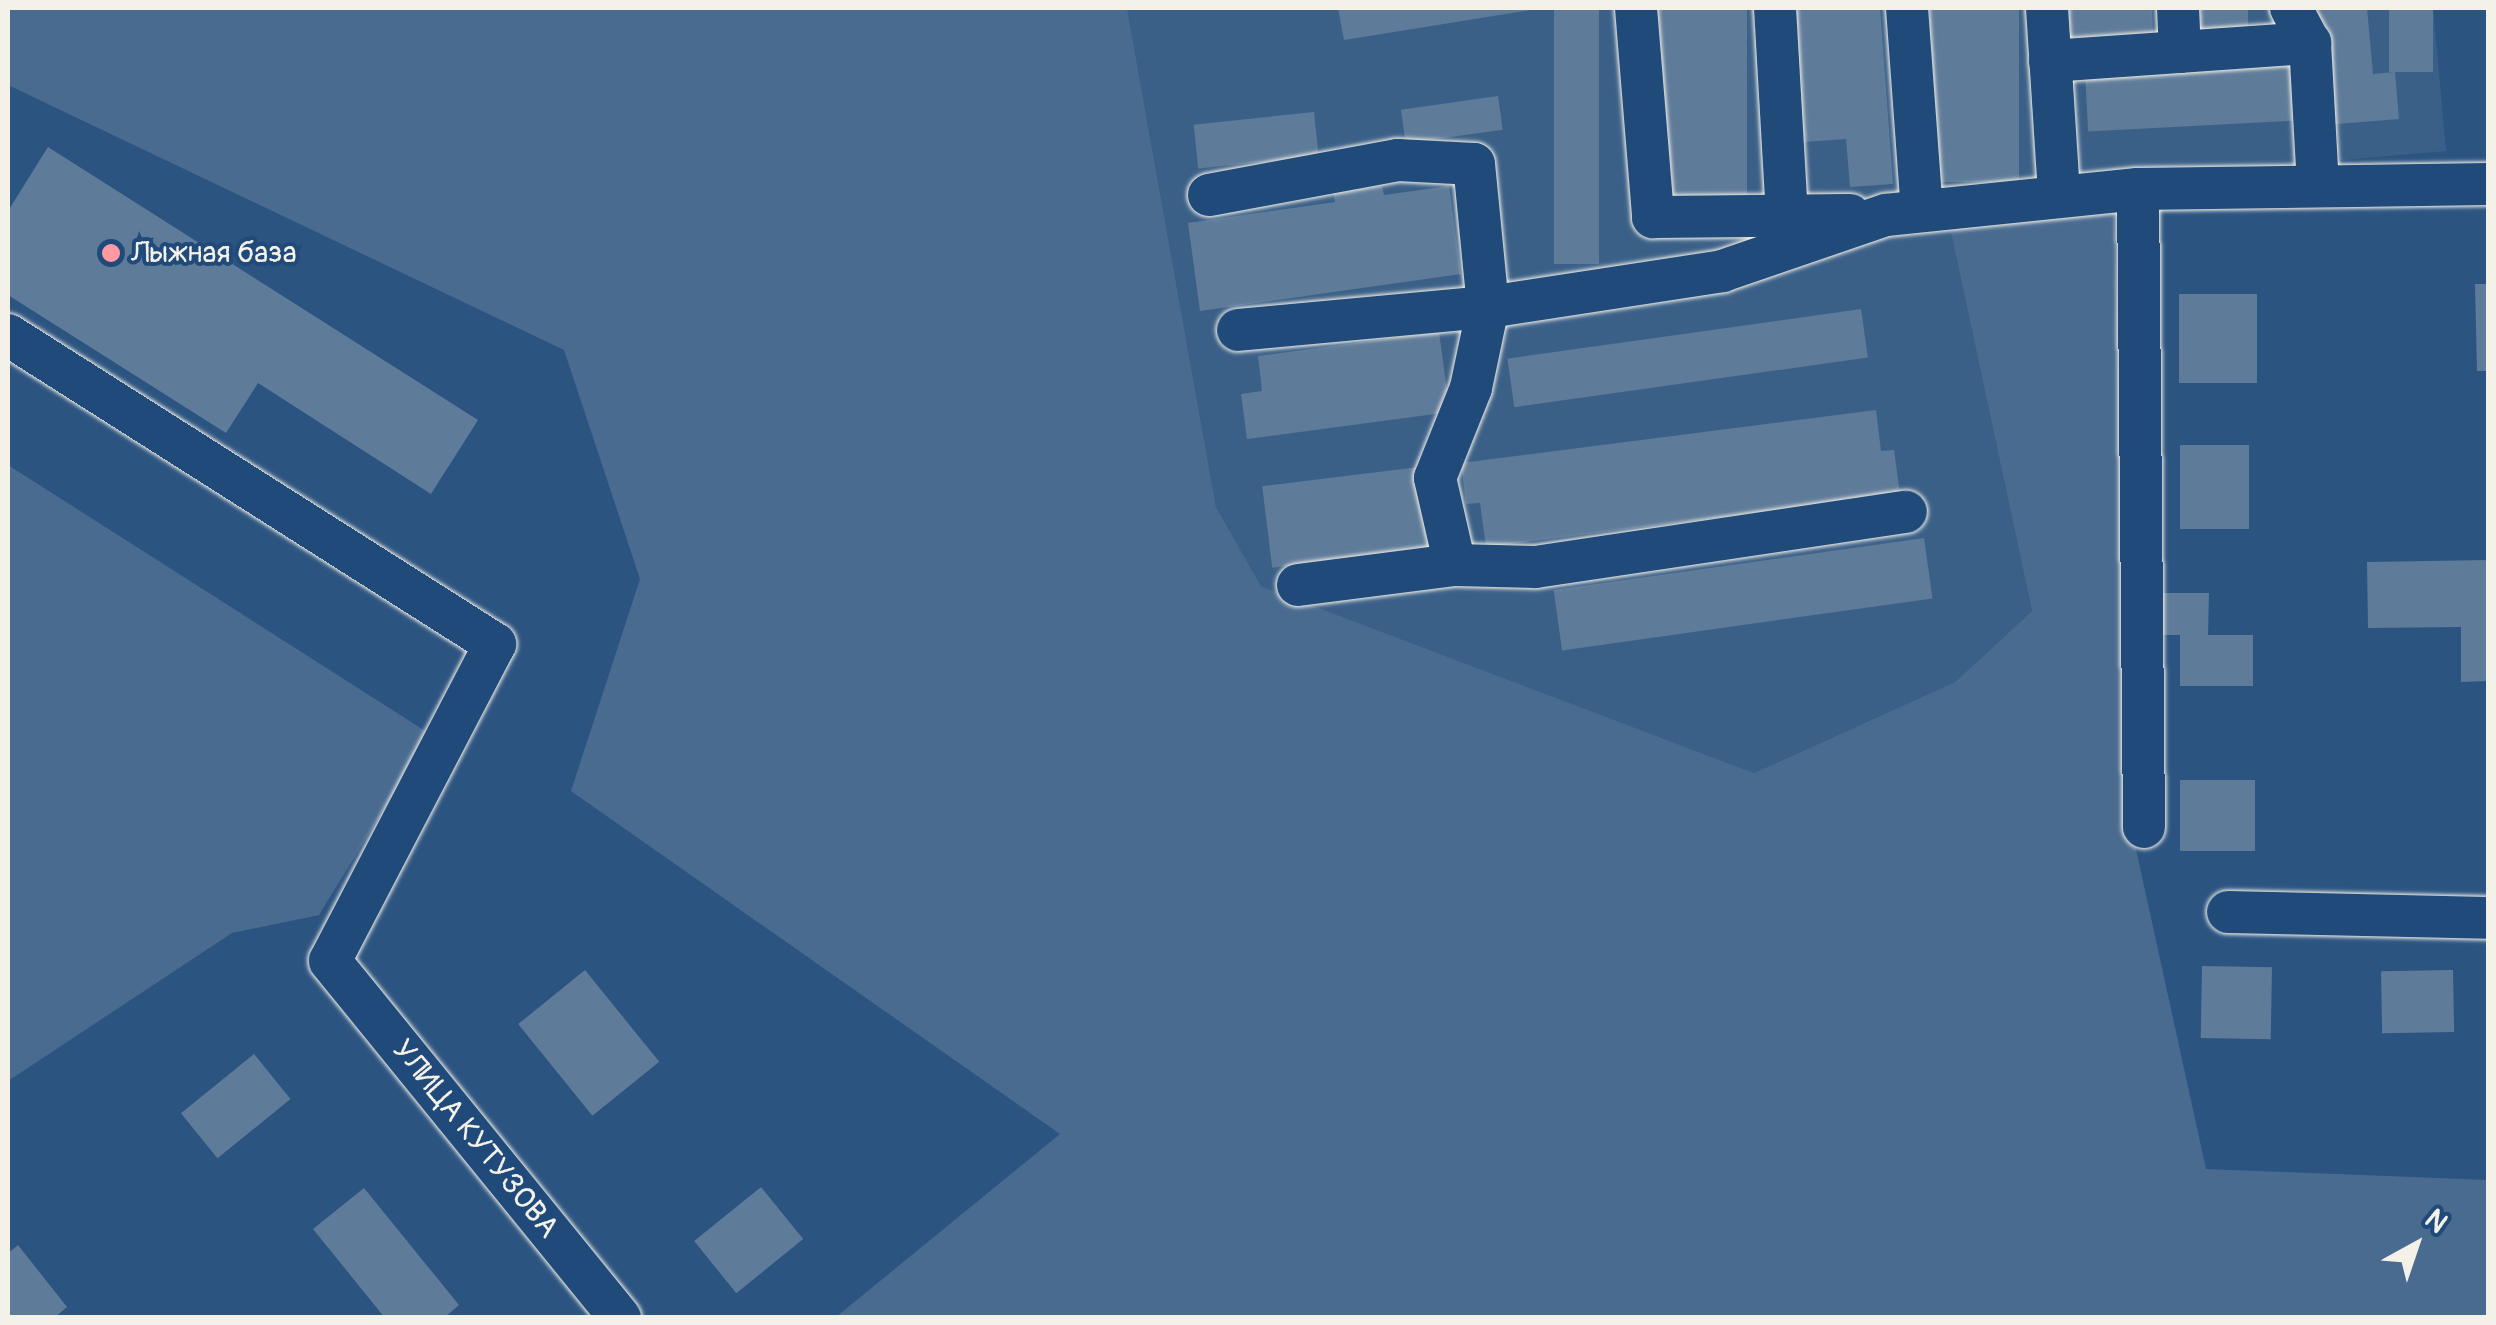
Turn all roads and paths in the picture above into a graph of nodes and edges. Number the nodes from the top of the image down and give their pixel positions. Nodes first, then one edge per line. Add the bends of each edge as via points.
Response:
1 (1636, 8) edge
2 (1775, 8) edge
3 (1907, 8) edge
4 (2047, 8) edge
5 (2178, 8) edge
6 (2300, 25) edge
7 (2180, 52) junction
8 (2050, 61) junction
9 (2488, 184) edge
10 (2318, 186) junction
11 (2138, 189) junction
12 (1209, 194) dead end
13 (2058, 196) junction
14 (1904, 212) junction
15 (1786, 216) junction
16 (1488, 307) junction
17 (1238, 330) dead end
18 (8, 335) edge
19 (1906, 512) dead end
20 (1454, 566) junction
21 (1298, 585) dead end
22 (2144, 827) dead end
23 (2228, 912) dead end
24 (2488, 918) edge
25 (620, 1318) edge

1 - 15 street via 1653,217
2 - 15 street
3 - 14 street
4 - 8 street
5 - 7 street
6 - 7 street
6 - 10 street
7 - 8 street
8 - 13 street
9 - 10 street
10 - 11 street
11 - 13 street
11 - 22 street
12 - 16 street via 1398,160 1474,164
13 - 14 street
14 - 15 street
14 - 16 street via 1722,271
16 - 17 street
16 - 20 street via 1471,388 1436,478
18 - 25 street, УЛИЦА КУТУЗОВА via 495,644 330,961
19 - 20 street via 1536,567
20 - 21 street
23 - 24 street

